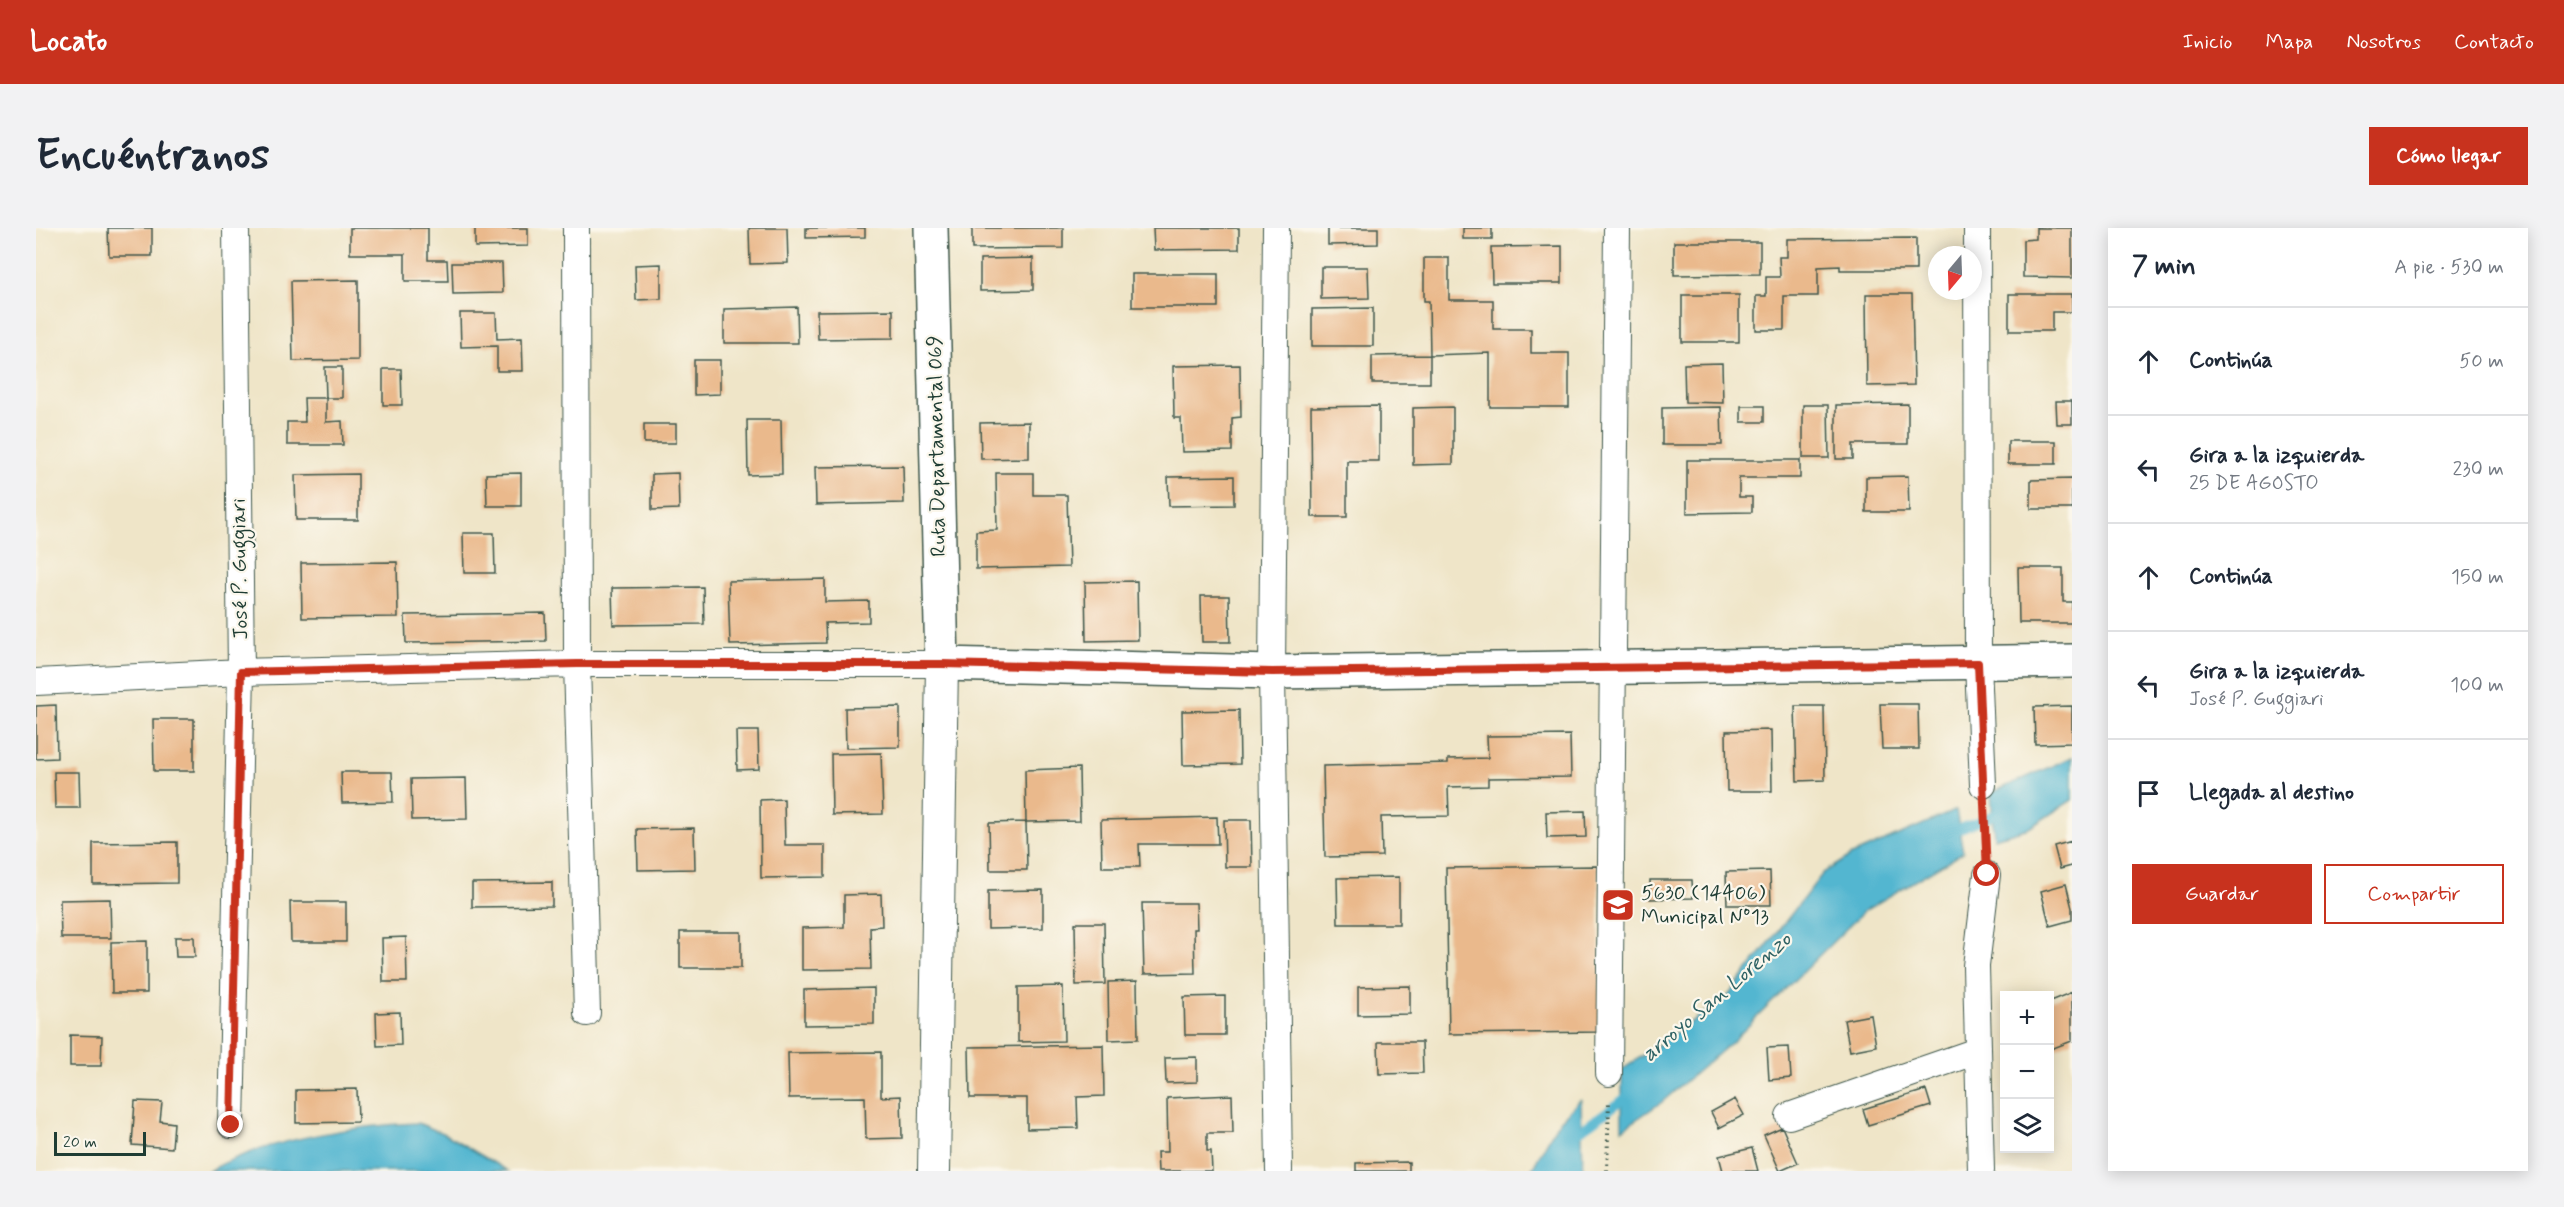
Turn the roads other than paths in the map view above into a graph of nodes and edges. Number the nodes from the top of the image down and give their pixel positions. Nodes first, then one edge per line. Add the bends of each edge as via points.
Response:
1 (236, 228) edge
2 (576, 228) edge
3 (931, 228) edge
4 (1276, 228) edge
5 (1617, 228) edge
6 (1977, 228) edge
7 (2072, 662) edge
8 (1978, 663) junction
9 (577, 664) junction
10 (942, 664) junction
11 (1615, 668) junction
12 (241, 672) junction
13 (1272, 672) junction
14 (36, 682) edge
15 (1983, 785) road end
16 (1987, 874) road end
17 (587, 1013) dead end
18 (1977, 1051) junction
19 (1609, 1073) road end
20 (1789, 1116) dead end
21 (231, 1125) dead end
22 (933, 1171) edge
23 (1279, 1171) edge
24 (1981, 1171) edge

1 - 12 street, José P. Guggiari
2 - 9 street
3 - 10 main road, Ruta Departamental 069
4 - 13 street
5 - 11 street
6 - 8 street
7 - 8 main road
8 - 11 main road
8 - 15 street
9 - 10 street
9 - 12 street
9 - 17 street
10 - 13 main road
10 - 22 street
11 - 13 main road
11 - 19 street
12 - 14 street
12 - 21 street, José P. Guggiari
13 - 23 street
16 - 18 street via 1976,966
18 - 20 street
18 - 24 street

